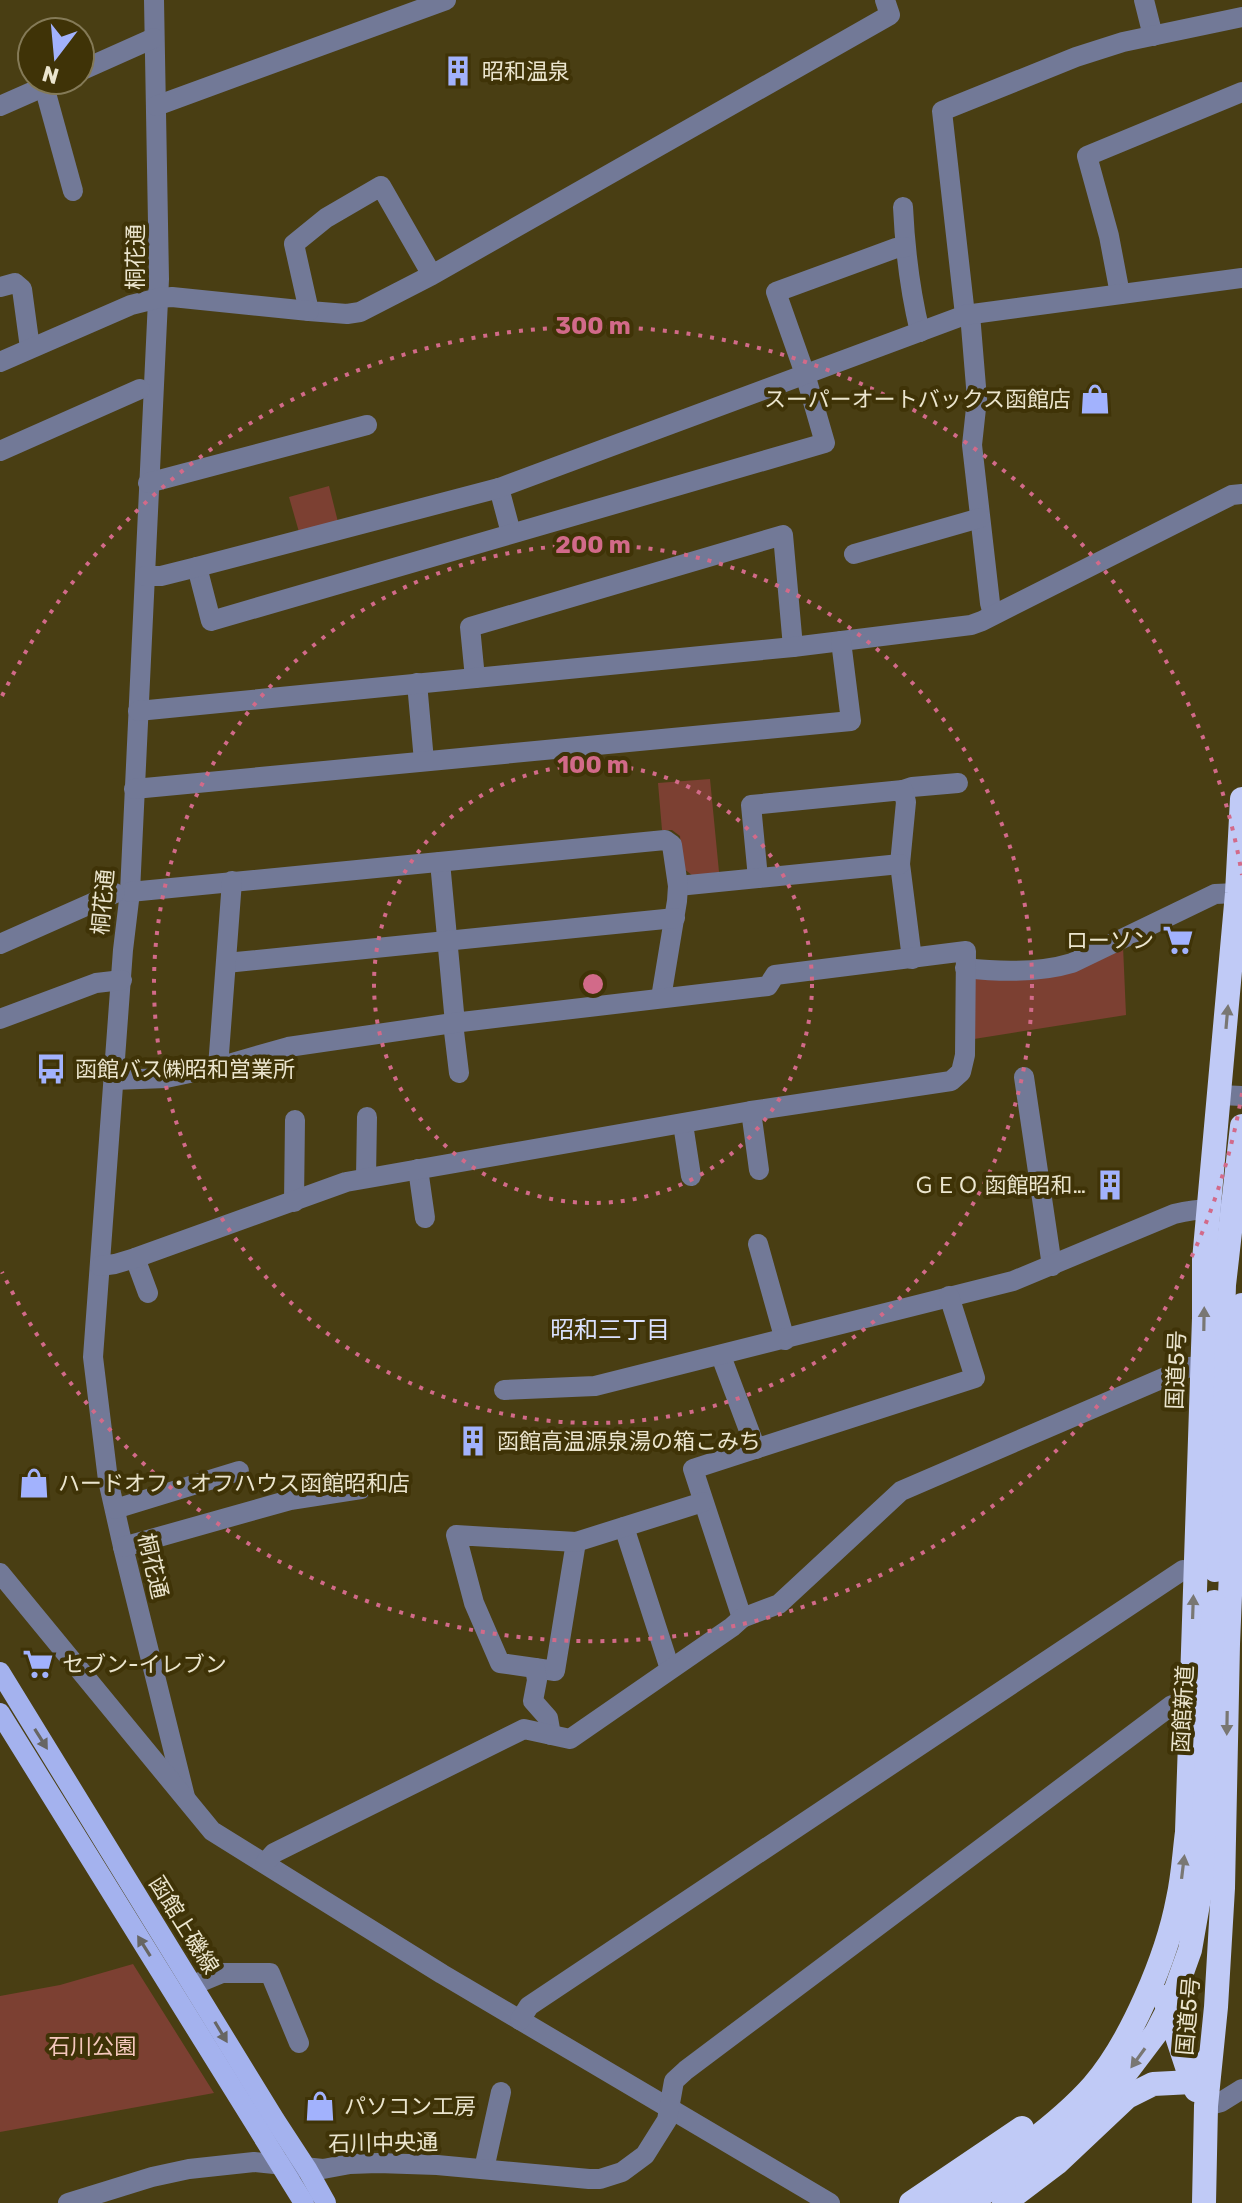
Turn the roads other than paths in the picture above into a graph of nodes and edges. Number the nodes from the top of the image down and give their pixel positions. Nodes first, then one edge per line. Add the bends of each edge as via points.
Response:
1 (154, 0) edge
2 (446, 0) edge
3 (885, 0) edge
4 (1144, 0) edge
5 (1242, 17) edge
6 (1153, 36) junction
7 (154, 38) junction
8 (96, 64) edge
9 (1242, 92) edge
10 (55, 96) edge
11 (156, 106) junction
12 (73, 191) dead end
13 (903, 207) dead end
14 (905, 247) junction
15 (432, 275) junction
16 (1242, 278) edge
17 (0, 287) edge
18 (1120, 294) junction
19 (159, 298) junction
20 (309, 311) junction
21 (967, 314) junction
22 (920, 332) junction
23 (30, 348) junction
24 (0, 362) edge
25 (805, 374) junction
26 (140, 389) dead end
27 (367, 425) dead end
28 (0, 451) edge
29 (148, 483) junction
30 (499, 488) junction
31 (1242, 494) edge
32 (980, 518) junction
33 (511, 533) junction
34 (854, 554) dead end
35 (197, 567) junction
36 (145, 576) junction
37 (993, 614) junction
38 (841, 641) junction
39 (793, 647) junction
40 (475, 678) junction
41 (417, 683) junction
42 (138, 711) junction
43 (424, 761) junction
44 (958, 783) dead end
45 (134, 789) junction
46 (903, 790) junction
47 (1242, 799) edge
48 (440, 862) junction
49 (900, 864) junction
50 (758, 878) junction
51 (232, 881) junction
52 (678, 886) junction
53 (122, 893) junction
54 (1237, 893) junction
55 (675, 918) junction
56 (447, 940) junction
57 (0, 944) edge
58 (912, 959) junction
59 (226, 963) junction
60 (965, 968) junction
61 (122, 980) junction
62 (661, 998) junction
63 (0, 1019) edge
64 (454, 1023) junction
65 (218, 1067) junction
66 (459, 1073) dead end
67 (1024, 1077) dead end
68 (114, 1080) junction
69 (1231, 1095) edge
70 (751, 1111) junction
71 (367, 1117) dead end
72 (295, 1120) dead end
73 (683, 1124) junction
74 (1242, 1126) edge
75 (418, 1169) junction
76 (759, 1170) dead end
77 (691, 1176) dead end
78 (366, 1177) junction
79 (294, 1202) junction
80 (1221, 1210) junction
81 (425, 1218) dead end
82 (758, 1244) dead end
83 (135, 1258) junction
84 (100, 1266) junction
85 (1052, 1266) junction
86 (148, 1293) dead end
87 (949, 1296) junction
88 (1242, 1305) edge
89 (785, 1340) junction
90 (721, 1356) junction
91 (1221, 1366) junction
92 (504, 1390) dead end
93 (756, 1449) junction
94 (239, 1471) dead end
95 (361, 1489) dead end
96 (703, 1502) junction
97 (115, 1509) junction
98 (624, 1527) junction
99 (576, 1542) junction
100 (123, 1547) junction
101 (1183, 1570) dead end
102 (0, 1573) edge
103 (742, 1618) junction
104 (1235, 1640) edge
105 (535, 1668) junction
106 (670, 1669) junction
107 (0, 1672) edge
108 (1190, 1702) junction
109 (0, 1713) edge
110 (551, 1735) junction
111 (185, 1797) junction
112 (265, 1863) junction
113 (1233, 1885) edge
114 (1166, 1943) junction
115 (193, 1985) junction
116 (1140, 2007) junction
117 (1216, 2007) junction
118 (520, 2020) junction
119 (1172, 2020) junction
120 (299, 2043) dead end
121 (1212, 2055) junction
122 (1192, 2082) junction
123 (1242, 2089) edge
124 (501, 2092) dead end
125 (1206, 2106) junction
126 (669, 2109) junction
127 (281, 2166) junction
128 (307, 2169) junction
129 (484, 2169) junction
130 (114, 2196) edge
131 (68, 2203) edge
132 (304, 2203) edge
133 (326, 2203) edge
134 (830, 2203) edge
135 (911, 2203) edge
136 (944, 2203) edge
137 (969, 2203) edge
138 (1004, 2203) edge
139 (1204, 2203) edge

1 - 7 street, 桐花通
2 - 11 street
3 - 15 street via 890,15
4 - 6 street
5 - 6 street
6 - 21 street via 1076,57 942,111
7 - 8 street
7 - 11 street, 桐花通
9 - 18 street via 1087,156
10 - 12 street
11 - 19 street, 桐花通
13 - 14 street
14 - 22 street
14 - 25 street via 776,292
15 - 20 street via 360,312
15 - 20 street via 381,186 294,244
16 - 18 street
17 - 23 street via 15,283 22,289
18 - 21 street
19 - 20 street
19 - 23 street
19 - 29 street, 桐花通
21 - 22 street
21 - 32 street via 977,399 972,445
22 - 25 street
23 - 24 street
25 - 30 street
25 - 33 street via 825,443
26 - 28 street
27 - 29 street
29 - 36 street, 桐花通
30 - 33 street
30 - 35 street
31 - 37 street
32 - 34 street
32 - 37 street
33 - 35 street via 211,621
35 - 36 street
36 - 42 street, 桐花通
37 - 38 street via 971,625
38 - 39 street
38 - 43 street via 851,721
39 - 40 street
39 - 40 street via 783,535 470,627
40 - 41 street
41 - 42 street
41 - 43 street
42 - 45 street, 桐花通
43 - 45 street
44 - 46 street
45 - 53 street, 桐花通
46 - 49 street
46 - 50 street via 751,805
47 - 54 highway
48 - 51 street
48 - 52 street via 665,840 672,845
48 - 56 street
49 - 50 street
49 - 58 street
50 - 52 street
51 - 53 street
51 - 59 street
52 - 55 street
53 - 57 street
53 - 61 street, 桐花通
54 - 60 street via 1215,894 1061,967
69 -> 54 highway
55 - 56 street
55 - 62 street
56 - 59 street
56 - 64 street
58 - 60 street via 966,951
58 - 62 street via 775,975 768,986
59 - 65 street
60 - 70 street via 965,1055 957,1078
61 - 63 street via 96,983
61 - 68 street, 桐花通
62 - 64 street
64 - 65 street via 288,1047
64 - 66 street
65 - 68 street via 166,1078
67 - 85 street
68 - 84 street, 桐花通
69 - 80 highway
70 - 73 street
70 - 76 street
71 - 78 street
72 - 79 street
73 - 75 street
73 - 77 street
74 - 80 highway, 函館新道
75 - 78 street
75 - 81 street
78 - 79 street
79 - 83 street
80 - 85 street via 1174,1214
80 - 91 highway, 函館新道
82 - 89 street
83 - 84 street
83 - 86 street
84 - 97 street, 桐花通 via 93,1357
85 - 87 street
87 - 89 street
87 - 93 street via 975,1378
88 - 91 highway, 国道5号
89 - 90 street
90 - 92 street via 595,1386
90 - 93 street
91 - 103 street via 1189,1367 901,1491 779,1604
91 - 104 highway, 国道5号
108 -> 91 highway, 国道5号
91 -> 137 highway, 函館新道, bridge via 1201,1887 1190,1950 1156,2033 1103,2103
93 - 96 street via 693,1469
94 - 97 street
95 - 100 street via 290,1500
96 - 98 street
96 - 103 street
97 - 100 street, 桐花通
98 - 99 street
98 - 106 street
99 - 105 street via 555,1671
99 - 105 street via 456,1535 474,1603 500,1663
100 - 111 street, 桐花通
101 - 118 street via 529,2006
102 - 111 street
103 - 106 street
104 -> 113 highway, 国道5号
105 - 110 street via 533,1701 548,1718
106 - 110 street via 570,1739
107 -> 115 main road, 函館上磯線
114 -> 108 highway, 国道5号 via 1187,1832
108 - 126 street, 石川中央通 via 1172,1705 686,2070 674,2081
127 -> 109 main road, 函館上磯線
110 - 112 street via 524,1729 274,1853
111 - 112 street via 212,1831
112 - 118 street
113 - 117 highway, 国道5号
114 - 116 highway, 国道5号
114 - 119 highway, 国道5号 via 1163,1993
115 - 120 street via 222,1973 270,1973
115 -> 128 main road, 函館上磯線
116 - 135 highway via 1052,2105
116 - 136 highway, 国道5号 via 1116,2056 1079,2101
117 - 119 highway via 1199,2026
117 - 121 highway, 国道5号
118 - 126 street
119 - 122 highway, 国道5号
121 - 122 highway
121 - 125 highway, 国道5号
122 - 125 highway, 国道5号
122 - 138 highway via 1153,2084 1127,2097 1057,2163
123 - 125 street
124 - 129 street
125 - 139 highway, 国道5号
126 - 129 street, 石川中央通 via 645,2155 611,2176 589,2179
126 - 134 street
127 - 128 street, 石川中央通
127 - 130 street, 石川中央通 via 254,2162 189,2169 152,2177
127 - 132 main road, 函館上磯線
128 - 129 street, 石川中央通 via 378,2163
128 - 133 main road, 函館上磯線
130 - 131 street, 石川中央通

